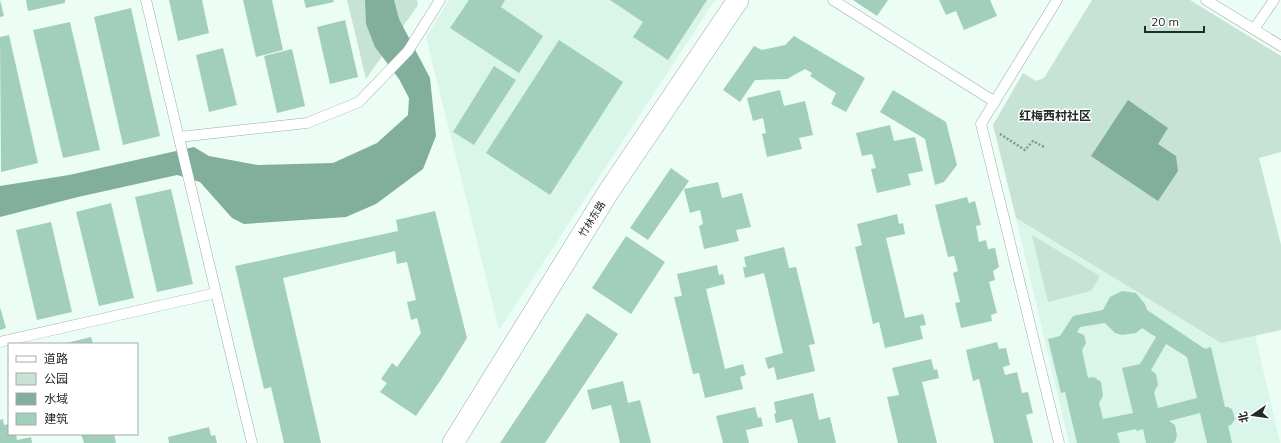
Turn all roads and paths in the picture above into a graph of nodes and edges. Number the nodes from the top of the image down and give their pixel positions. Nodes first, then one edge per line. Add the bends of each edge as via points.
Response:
1 (146, 0) edge
2 (440, 0) edge
3 (738, 0) edge
4 (833, 0) edge
5 (1057, 0) edge
6 (1206, 0) edge
7 (1274, 0) edge
8 (1254, 29) junction
9 (1281, 46) edge
10 (995, 102) junction
11 (1000, 134) dead end
12 (179, 137) junction
13 (1044, 147) dead end
14 (216, 293) junction
15 (0, 342) edge
16 (252, 443) edge
17 (453, 443) edge
18 (1059, 443) edge

1 - 12 lane
2 - 12 lane via 408,51 359,102 307,123
3 - 17 street, 竹林东路 via 609,191
4 - 10 lane
5 - 10 lane
6 - 8 lane
7 - 8 lane
8 - 9 lane
10 - 18 lane via 981,124
11 - 13 path via 1025,150 1033,140
12 - 14 lane
14 - 15 lane
14 - 16 lane

